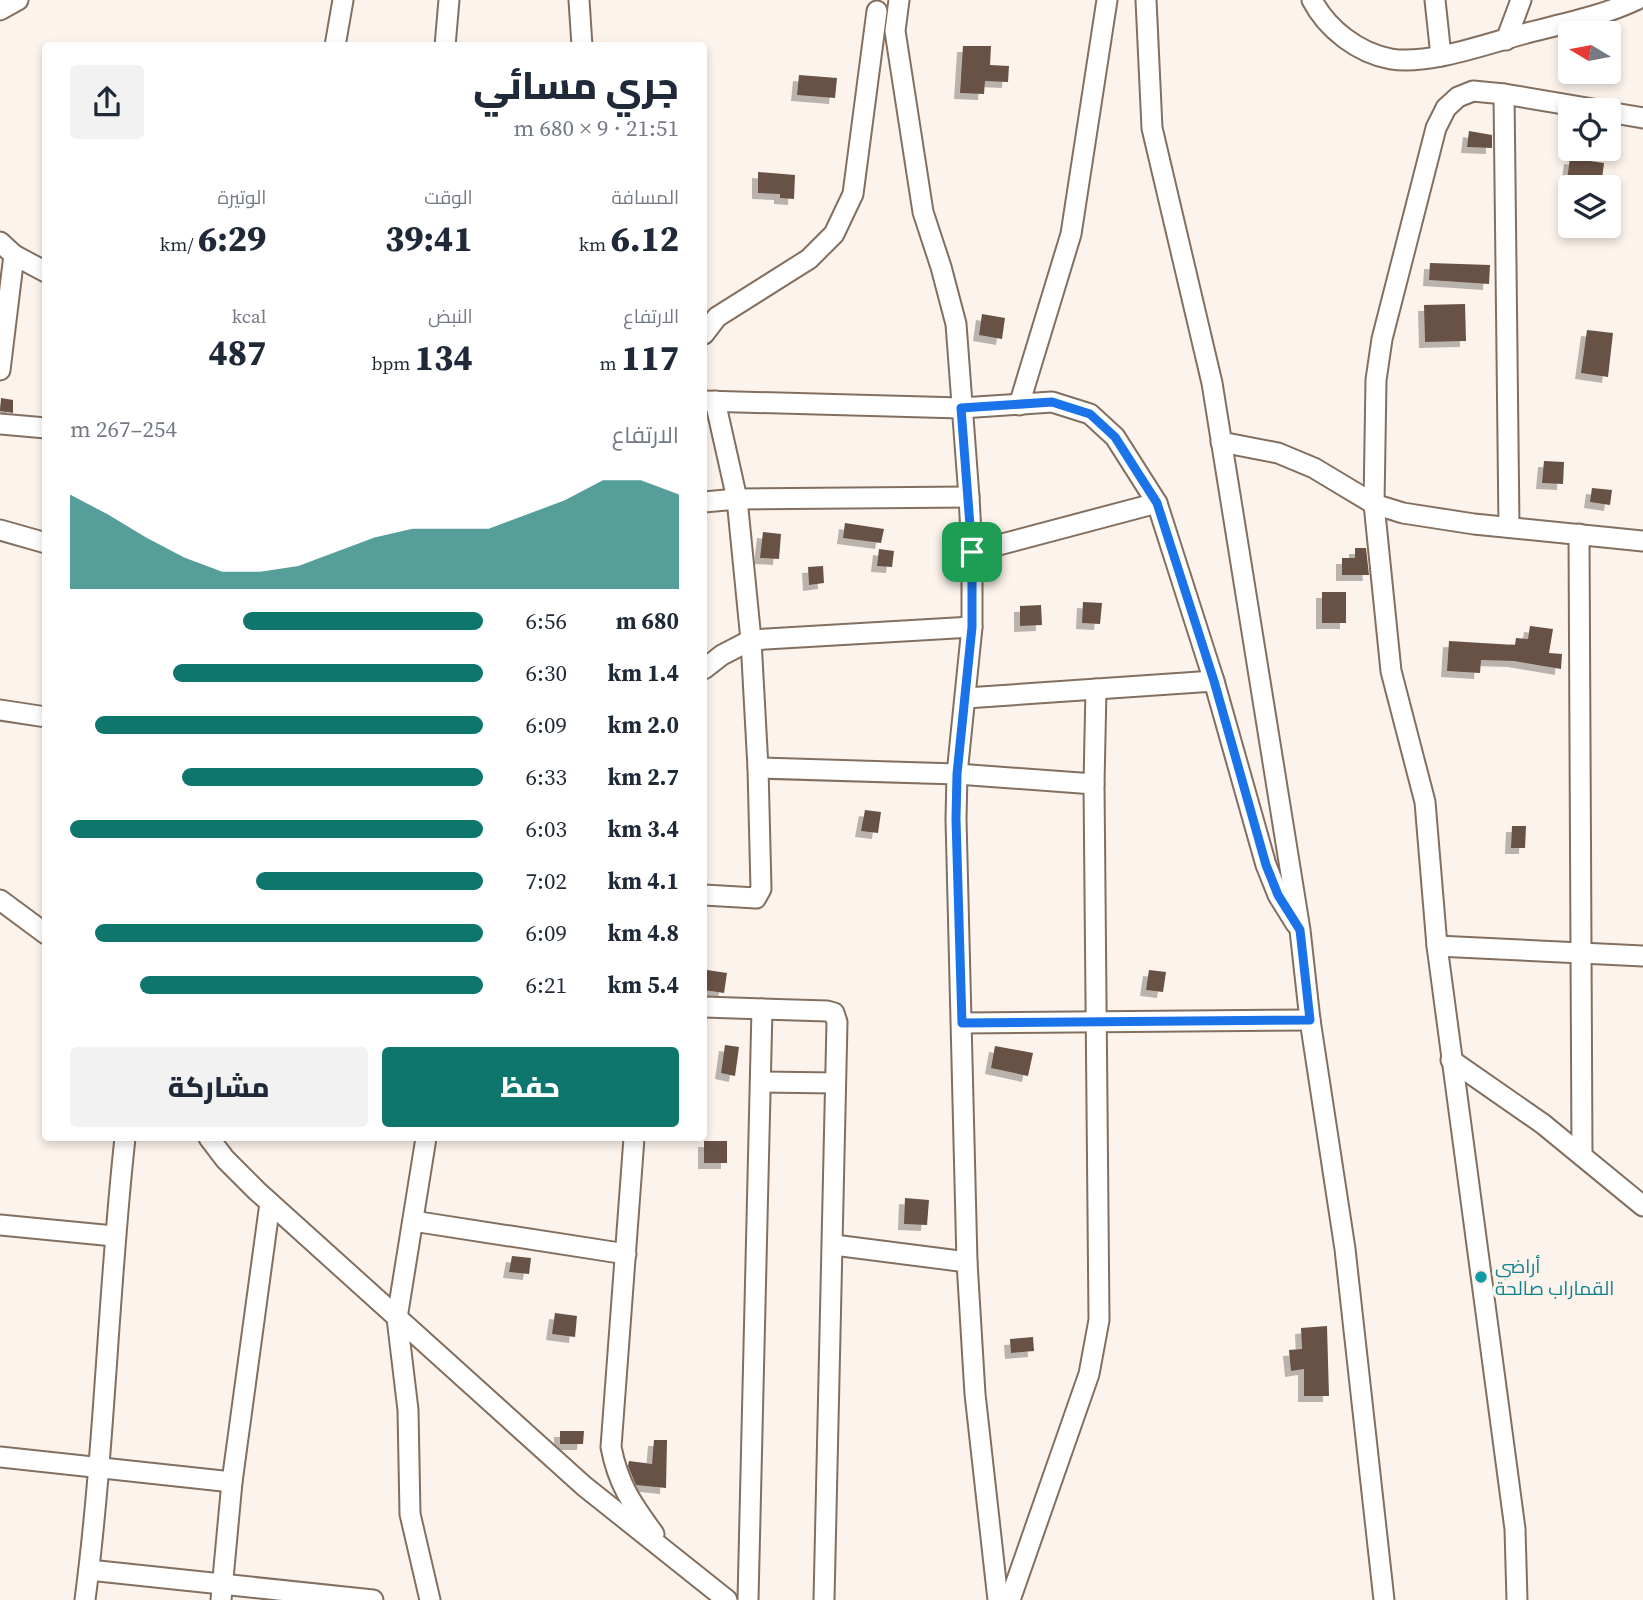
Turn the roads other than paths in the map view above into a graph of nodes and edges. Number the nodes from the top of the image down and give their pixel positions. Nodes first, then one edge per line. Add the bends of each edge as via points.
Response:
1 (18, 0) edge
2 (343, 0) edge
3 (449, 0) edge
4 (579, 0) edge
5 (899, 0) edge
6 (1107, 0) edge
7 (1146, 0) edge
8 (1312, 0) edge
9 (1435, 0) edge
10 (1521, 0) edge
11 (1636, 0) edge
12 (870, 6) edge
13 (0, 10) edge
14 (895, 31) junction
15 (1506, 40) junction
16 (336, 42) edge
17 (445, 42) edge
18 (582, 42) edge
19 (1441, 56) junction
20 (1504, 94) junction
21 (1558, 103) edge
22 (1621, 114) edge
23 (1643, 118) edge
24 (7, 248) edge
25 (42, 270) edge
26 (707, 330) edge
27 (0, 370) edge
28 (709, 401) edge
29 (1019, 405) junction
30 (961, 408) junction
31 (0, 424) edge
32 (42, 428) edge
33 (1221, 442) junction
34 (969, 497) junction
35 (737, 499) junction
36 (707, 502) edge
37 (1157, 503) junction
38 (1374, 504) junction
39 (1509, 527) junction
40 (0, 530) edge
41 (1579, 534) junction
42 (1643, 541) edge
43 (42, 542) edge
44 (972, 552) junction
45 (972, 627) junction
46 (751, 640) junction
47 (707, 668) edge
48 (1214, 681) junction
49 (1096, 689) junction
50 (966, 698) junction
51 (0, 710) edge
52 (42, 716) edge
53 (758, 768) junction
54 (957, 774) junction
55 (1094, 784) junction
56 (707, 895) edge
57 (0, 900) edge
58 (1300, 930) junction
59 (42, 931) edge
60 (1437, 946) junction
61 (1580, 954) junction
62 (1643, 956) edge
63 (707, 1007) edge
64 (762, 1009) junction
65 (1310, 1020) junction
66 (1096, 1021) junction
67 (962, 1023) junction
68 (1451, 1060) junction
69 (761, 1082) junction
70 (835, 1083) junction
71 (125, 1141) edge
72 (211, 1141) edge
73 (425, 1141) edge
74 (634, 1141) edge
75 (1582, 1154) junction
76 (270, 1203) junction
77 (1643, 1206) edge
78 (412, 1221) junction
79 (1, 1230) edge
80 (114, 1236) junction
81 (834, 1245) junction
82 (626, 1254) junction
83 (967, 1262) junction
84 (397, 1318) junction
85 (0, 1457) edge
86 (99, 1468) junction
87 (232, 1482) junction
88 (670, 1556) junction
89 (89, 1570) junction
90 (222, 1591) edge
91 (360, 1599) edge
92 (85, 1600) edge
93 (430, 1600) edge
94 (727, 1600) edge
95 (748, 1600) edge
96 (824, 1600) edge
97 (998, 1600) edge
98 (1010, 1600) edge
99 (1384, 1600) edge
100 (1517, 1600) edge

1 - 13 street
2 - 16 street
3 - 17 street
4 - 18 street
5 - 14 street
6 - 29 street via 1071,234
7 - 33 street via 1152,128 1212,383
8 - 19 street via 1321,18 1370,53 1393,59
9 - 19 street
10 - 15 street
11 - 15 street
12 - 14 street
12 - 26 street via 853,194 834,234 809,259 717,317
14 - 30 street via 923,212 956,324
15 - 19 street
20 - 21 street
20 - 38 street via 1473,91 1458,97 1436,128 1382,339 1376,380
20 - 39 street
22 - 23 street
24 - 25 street
24 - 27 street
28 - 30 street
28 - 35 street
29 - 30 street
29 - 37 street via 1052,402 1090,414 1115,437
30 - 34 street
31 - 32 street
33 - 38 street via 1278,453 1314,468
33 - 58 street
34 - 35 street
34 - 44 street
35 - 36 street
35 - 46 street
37 - 44 street
37 - 48 street
38 - 39 street via 1403,513
38 - 60 street via 1391,671 1425,802
39 - 41 street
40 - 43 street
41 - 42 street
41 - 61 street
44 - 45 street
45 - 46 street
45 - 50 street
46 - 47 street
46 - 53 street
48 - 49 street
48 - 58 street via 1266,865
49 - 50 street
49 - 55 street
50 - 54 street
51 - 52 street
53 - 54 street
53 - 56 street via 761,889 756,898
54 - 55 street
54 - 67 street
55 - 66 street
57 - 59 street
58 - 65 street
60 - 61 street
60 - 68 street
61 - 62 street
61 - 75 street
63 - 64 street
64 - 69 street
64 - 70 street via 834,1013
65 - 66 street
65 - 99 street via 1345,1249
66 - 67 street
66 - 98 street via 1096,1348
67 - 83 street
68 - 75 street
68 - 100 street via 1515,1529
69 - 70 street
69 - 95 street
70 - 81 street
71 - 80 street
72 - 76 street
73 - 78 street
74 - 82 street
75 - 77 street
76 - 84 street
76 - 87 street
78 - 82 street
78 - 84 street
79 - 80 street
80 - 86 street
81 - 83 street
81 - 96 street
82 - 88 street via 611,1447 622,1486
83 - 97 street via 975,1394
84 - 88 street via 584,1486
84 - 93 street via 408,1410 410,1514
85 - 86 street
86 - 87 street
86 - 89 street
87 - 90 street
88 - 94 street
89 - 90 street
89 - 92 street
90 - 91 street

